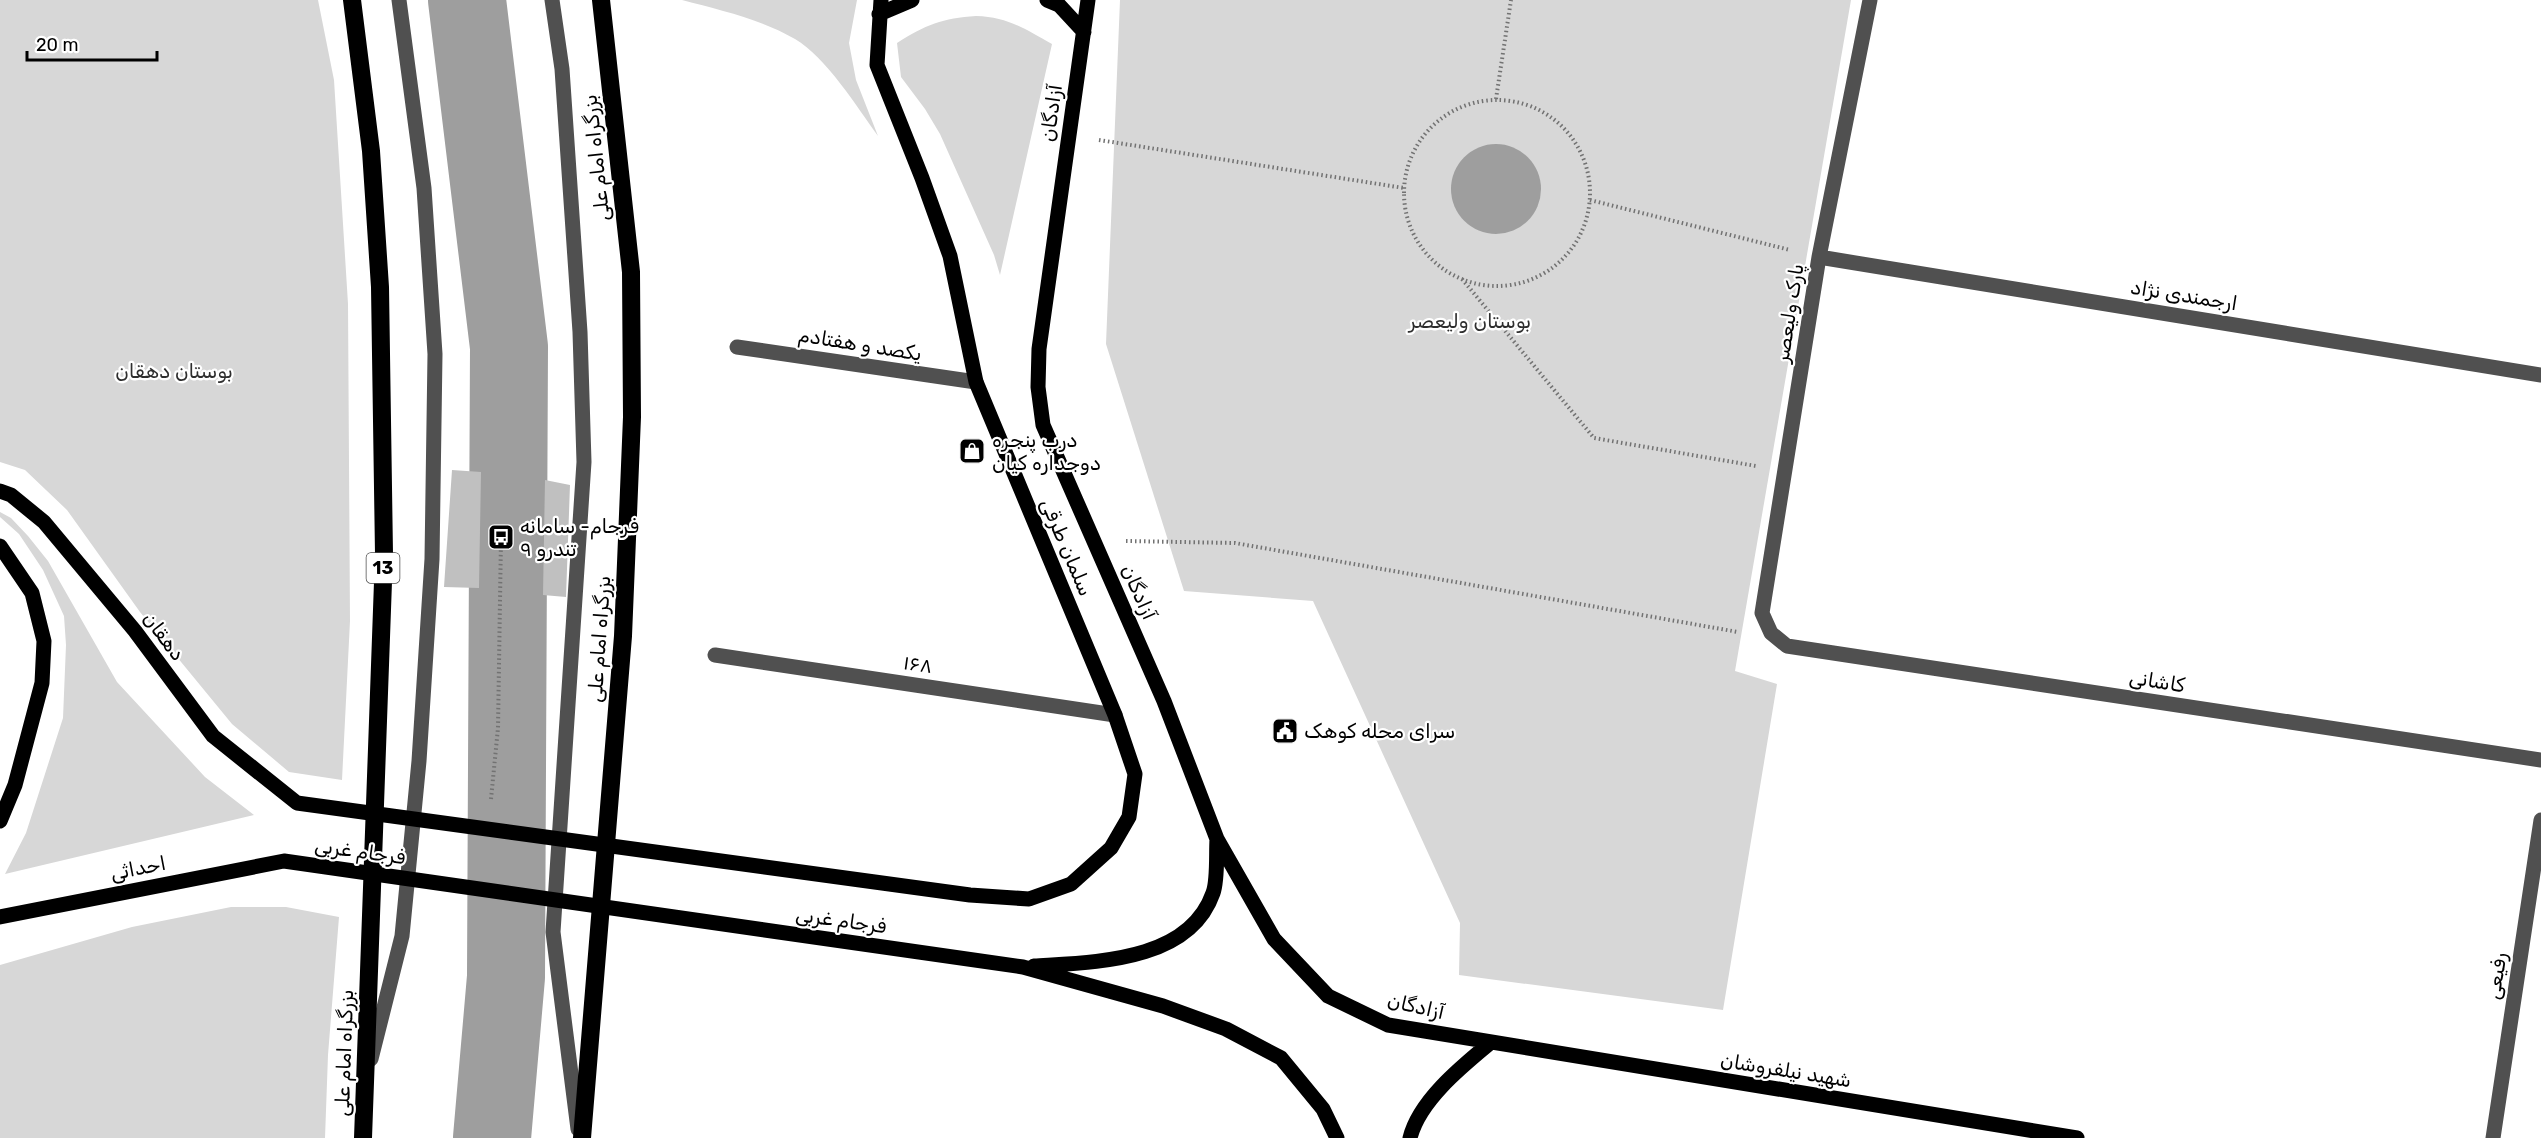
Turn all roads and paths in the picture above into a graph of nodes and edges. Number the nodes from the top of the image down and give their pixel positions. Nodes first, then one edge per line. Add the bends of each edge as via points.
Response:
1 (352, 0) edge
2 (399, 0) edge
3 (552, 0) edge
4 (601, 0) edge
5 (912, 0) edge
6 (1047, 0) edge
7 (1088, 0) edge
8 (1511, 0) edge
9 (1870, 0) edge
10 (880, 7) edge
11 (1084, 32) junction
12 (1496, 99) junction
13 (1069, 135) junction
14 (1404, 188) junction
15 (1590, 200) junction
16 (1820, 257) junction
17 (1461, 279) junction
18 (737, 347) dead end
19 (2541, 375) edge
20 (976, 382) junction
21 (1787, 461) junction
22 (0, 491) edge
23 (501, 537) dead end
24 (1093, 541) junction
25 (0, 546) edge
26 (1774, 636) junction
27 (715, 655) dead end
28 (1115, 715) junction
29 (2541, 760) edge
30 (297, 803) joint
31 (2541, 820) edge
32 (0, 821) edge
33 (488, 829) junction
34 (1217, 838) junction
35 (284, 861) joint
36 (1071, 884) joint
37 (0, 917) edge
38 (1023, 967) junction
39 (1490, 1043) junction
40 (365, 1079) junction
41 (363, 1138) edge
42 (580, 1138) edge
43 (1337, 1138) edge
44 (1410, 1138) edge
45 (2077, 1138) edge
46 (2493, 1138) edge

1 - 40 highway, بزرگراه امام علی / 13 via 371,151 380,287 384,554
2 - 40 street via 424,188 435,354 432,559 419,761 402,936
3 - 42 street via 562,69 579,309 584,462 553,932
4 - 42 highway, بزرگراه امام علی via 630,272 632,417 623,636
5 - 10 main road
6 - 11 main road via 1059,4
7 - 11 main road, آزادگان
8 - 12 path
9 - 16 street, پارک ولیعصر
10 - 20 main road, سلمان طرقی via 877,65 950,256
11 - 13 main road, آزادگان
12 - 14 path via 1468,104 1443,117 1423,136 1409,160
12 - 15 path via 1526,104 1554,119 1575,141 1587,169
13 - 14 path
13 - 24 main road, آزادگان via 1039,349 1038,387 1043,425
14 - 17 path via 1407,216 1418,243 1437,264
15 - 16 path
15 - 17 path via 1584,228 1569,254 1546,272 1519,283 1490,285
16 - 19 street, ارجمندی نژاد
16 - 21 street, پارک ولیعصر
17 - 21 path via 1594,438 1770,468
18 - 20 street, یکصد و هفتادم
20 - 28 main road, سلمان طرقی
21 - 26 street, پارک ولیعصر via 1762,613
22 - 30 main road, دهقان via 11,495 44,522 135,631 213,736
23 - 33 path via 498,728
24 - 26 path via 1235,543
24 - 34 main road, آزادگان via 1164,701
25 - 32 main road via 32,592 44,641 42,683 15,785
26 - 29 street, کاشانی via 1787,646
27 - 28 street, ۱۶۸
28 - 36 main road, سلمان طرقی via 1135,774 1130,817 1111,848
30 - 33 main road, فرجام غربی
31 - 46 street, رفیعی
33 - 36 main road, فرجام غربی via 970,895 1029,899
34 - 38 main road via 1214,892 1194,927 1153,950 1091,962
34 - 39 main road, آزادگان via 1274,939 1328,996 1388,1025
35 - 37 main road, احداثی
35 - 38 main road, فرجام غربی
38 - 43 main road, فرجام غربی via 1163,1006 1226,1029 1281,1058 1323,1109
39 - 44 main road via 1452,1074 1414,1123
39 - 45 main road, شهید نیلفروشان
40 - 41 highway, بزرگراه امام علی / 13

